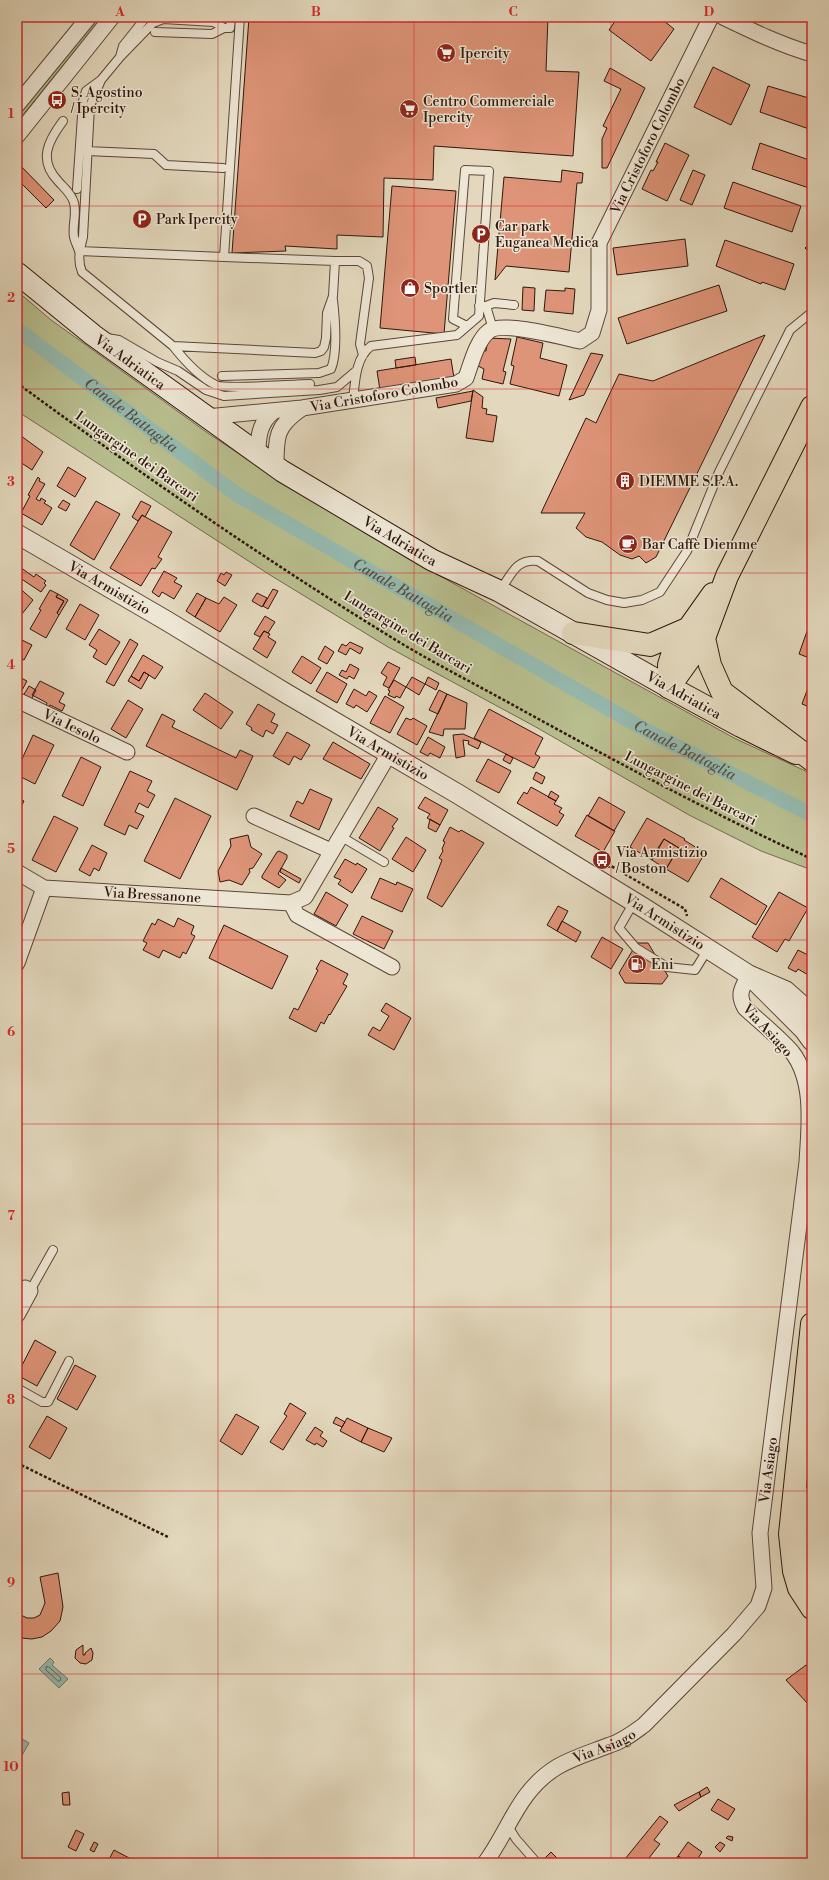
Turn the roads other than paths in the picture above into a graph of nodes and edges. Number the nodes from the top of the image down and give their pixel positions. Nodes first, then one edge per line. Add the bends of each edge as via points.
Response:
1 (89, 17) edge
2 (112, 17) edge
3 (146, 17) edge
4 (231, 17) edge
5 (240, 17) edge
6 (711, 17) edge
7 (723, 17) edge
8 (224, 28) junction
9 (155, 32) dead end
10 (812, 54) edge
11 (120, 57) junction
12 (101, 80) junction
13 (17, 105) edge
14 (63, 121) dead end
15 (17, 136) edge
16 (87, 151) junction
17 (222, 168) dead end
18 (77, 189) dead end
19 (79, 251) junction
20 (224, 257) junction
21 (335, 261) junction
22 (17, 273) edge
23 (333, 296) junction
24 (514, 305) dead end
25 (483, 306) junction
26 (812, 312) edge
27 (467, 326) junction
28 (493, 329) junction
29 (94, 335) junction
30 (173, 346) junction
31 (363, 354) junction
32 (357, 370) junction
33 (222, 376) dead end
34 (310, 384) dead end
35 (353, 401) junction
36 (812, 407) edge
37 (302, 408) junction
38 (273, 412) junction
39 (206, 417) junction
40 (258, 454) junction
41 (276, 466) junction
42 (19, 539) edge
43 (499, 591) junction
44 (573, 633) junction
45 (696, 633) junction
46 (669, 687) junction
47 (17, 700) edge
48 (127, 752) dead end
49 (389, 754) junction
50 (812, 760) edge
51 (254, 816) dead end
52 (340, 836) junction
53 (331, 851) junction
54 (384, 862) dead end
55 (17, 872) edge
56 (44, 888) junction
57 (634, 902) junction
58 (291, 903) junction
59 (708, 948) junction
60 (17, 963) edge
61 (392, 967) dead end
62 (749, 974) junction
63 (812, 1014) edge
64 (812, 1041) edge
65 (53, 1250) dead end
66 (27, 1290) joint
67 (17, 1315) edge
68 (812, 1324) edge
69 (69, 1361) dead end
70 (17, 1388) edge
71 (812, 1497) edge
72 (812, 1567) edge
73 (812, 1608) edge
74 (508, 1826) junction
75 (485, 1863) edge
76 (538, 1863) edge

1 - 13 street
2 - 15 street
3 - 11 lane via 123,46
4 - 8 lane via 230,28
5 - 20 lane
6 - 28 street, Via Cristoforo Colombo via 599,244 599,310 592,332 580,341 517,328
7 - 10 street via 796,50
8 - 9 lane via 212,34
8 - 11 lane via 214,22 163,20 153,23
11 - 12 lane
12 - 16 lane via 90,106
12 - 18 lane via 86,92 83,101
14 - 19 lane via 50,137 48,165 53,176 73,199 74,237
16 - 17 lane via 154,154 166,165
16 - 19 lane via 83,237
19 - 20 lane
19 - 30 lane via 82,272
20 - 21 lane
21 - 23 lane
21 - 31 lane via 359,261 367,266 369,278 360,344
22 - 29 main road, Via Adriatica
23 - 30 lane via 327,313 324,347 315,353
23 - 33 lane via 335,349 331,369 319,373
24 - 25 lane via 494,303
25 - 27 lane via 478,316
25 - 27 lane via 489,171 465,170 453,319
25 - 28 lane
26 - 43 lane via 790,330 719,472 687,551 660,592 642,600 624,603 607,600 588,592 538,561 529,560 519,563
27 - 31 lane via 457,335 371,346
28 - 35 street, Via Cristoforo Colombo via 488,331 476,349 466,378 461,382
29 - 32 lane via 119,340 178,371 206,390 224,396 337,387
29 - 39 main road, Via Adriatica
30 - 34 lane via 204,378 221,387
31 - 32 lane
32 - 35 lane
35 - 37 street, Via Cristoforo Colombo
36 - 45 main road
37 - 38 street, Via Cristoforo Colombo
37 - 41 street, Via Cristoforo Colombo via 288,418 280,428 276,444
38 - 39 street, Via Cristoforo Colombo
38 - 40 street via 266,417 262,425 258,438
39 - 40 main road, Via Adriatica
40 - 41 main road, Via Adriatica
41 - 43 main road, Via Adriatica via 432,560
42 - 49 street, Via Armistizio via 167,621
43 - 44 main road, Via Adriatica
44 - 45 main road via 650,645
44 - 46 main road, Via Adriatica
45 - 46 main road
45 - 50 main road via 722,692
46 - 50 main road, Via Adriatica via 776,745
47 - 48 street, Via Iesolo
49 - 52 street
49 - 57 street, Via Armistizio
51 - 53 street
52 - 53 street
52 - 54 lane
53 - 58 street via 305,897
55 - 56 street, Via Bressanone
56 - 58 street, Via Bressanone
56 - 60 street
57 - 59 street, Via Armistizio
57 - 59 lane via 619,928 636,948 667,966 695,970
58 - 61 street via 297,915
59 - 62 street, Via Armistizio
62 - 63 street, Via Armistizio via 786,991
62 - 64 street, Via Armistizio
62 - 74 street, Via Asiago via 740,999 745,1008 792,1053 802,1070 809,1113 806,1170 760,1533 764,1588 758,1606 749,1618 644,1724 611,1745 586,1753 557,1767 537,1782 519,1804
65 - 66 lane
66 - 67 street
68 - 73 main road via 790,1534 794,1571 799,1588
69 - 70 lane via 48,1402 42,1402
71 - 72 main road via 808,1546
74 - 75 street
74 - 76 lane via 516,1840

